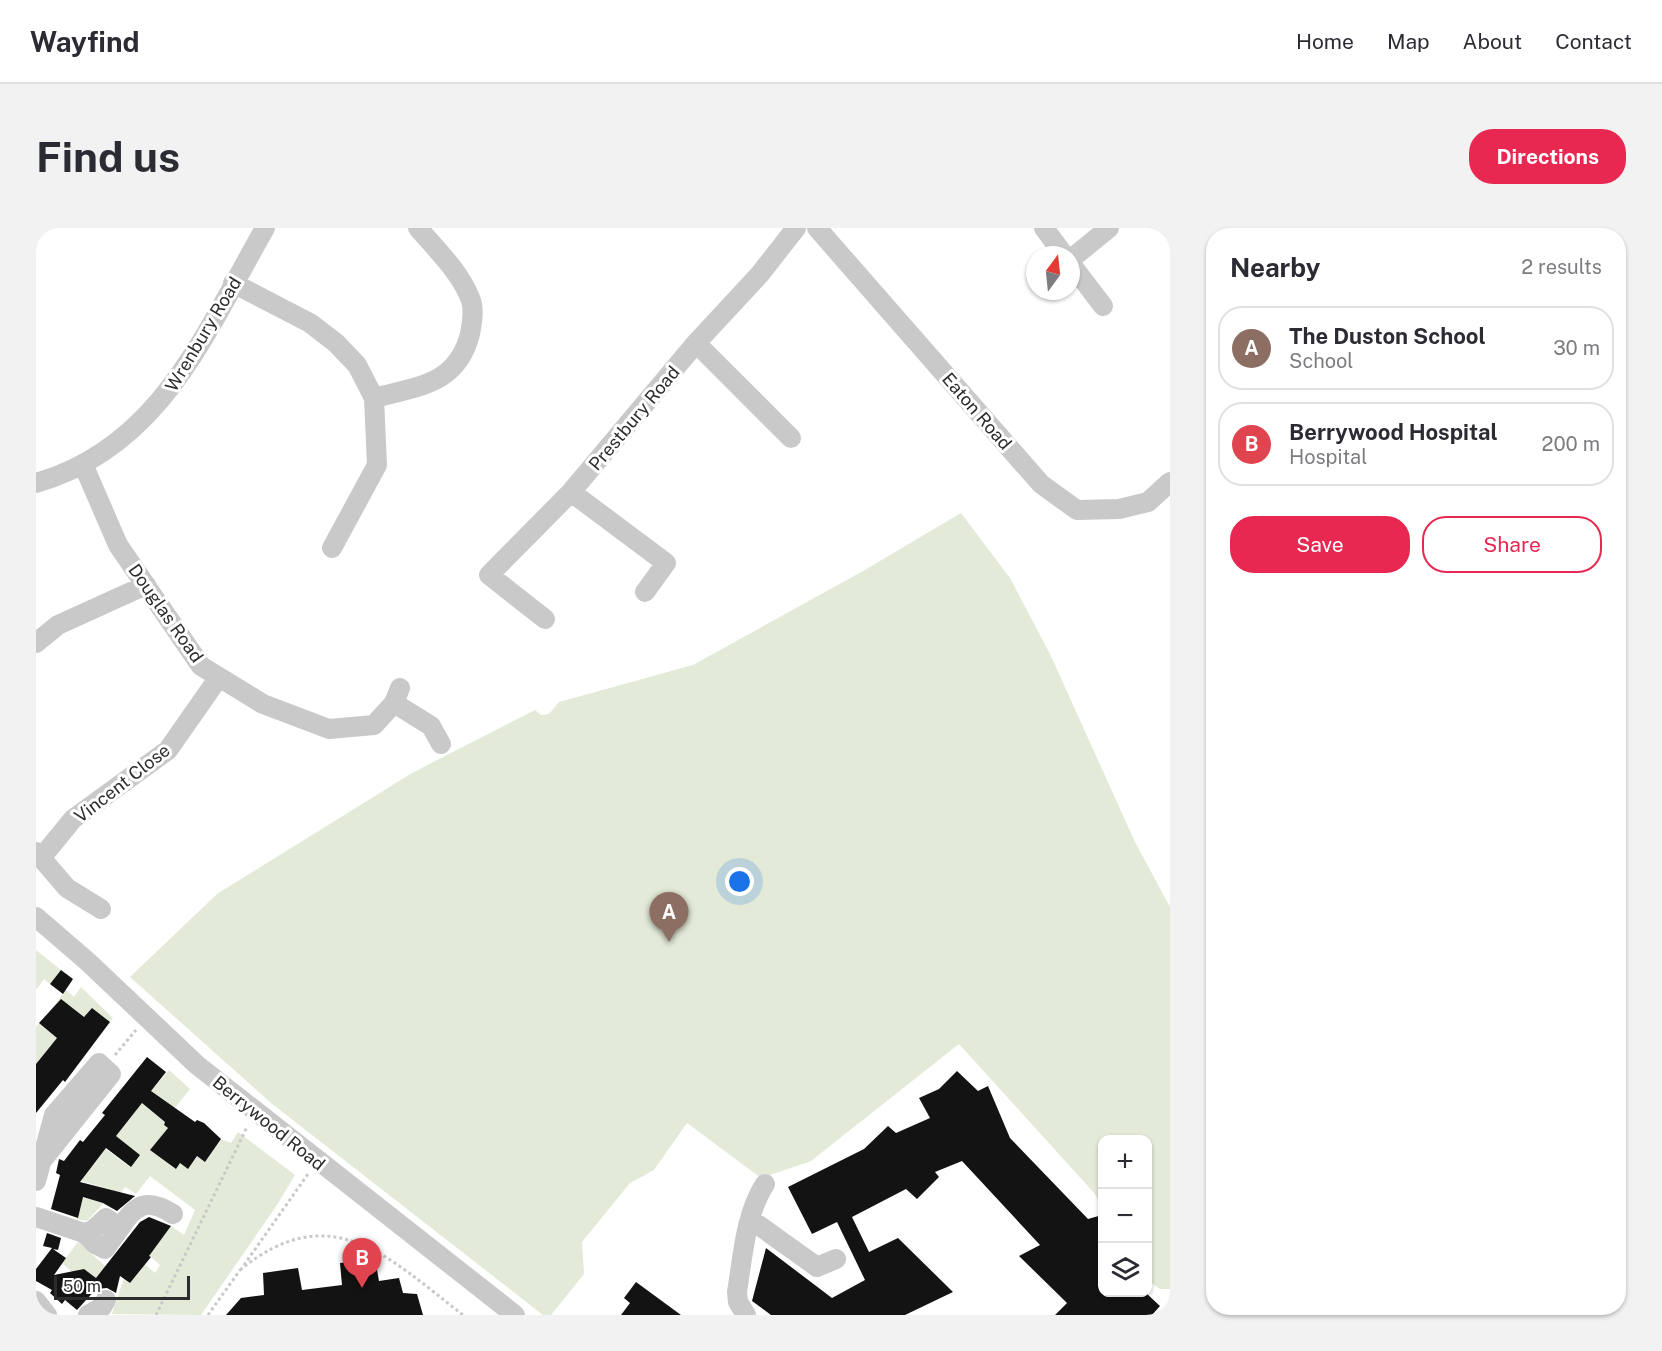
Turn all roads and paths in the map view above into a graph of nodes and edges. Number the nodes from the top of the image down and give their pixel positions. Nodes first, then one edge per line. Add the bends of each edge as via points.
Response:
1 (265, 228) edge
2 (418, 228) edge
3 (796, 228) edge
4 (817, 228) edge
5 (1044, 228) edge
6 (1109, 228) edge
7 (1057, 246) edge
8 (1080, 252) edge
9 (1080, 276) edge
10 (233, 283) junction
11 (1103, 306) dead end
12 (696, 343) junction
13 (374, 398) junction
14 (791, 438) dead end
15 (82, 464) junction
16 (1170, 482) edge
17 (36, 483) edge
18 (572, 492) junction
19 (332, 548) dead end
20 (146, 585) junction
21 (645, 592) dead end
22 (545, 620) dead end
23 (36, 643) edge
24 (219, 677) junction
25 (441, 744) dead end
26 (39, 855) edge
27 (101, 909) dead end
28 (36, 917) edge
29 (137, 1028) dead end
30 (112, 1059) dead end
31 (247, 1126) dead end
32 (44, 1158) dead end
33 (317, 1162) junction
34 (36, 1181) edge
35 (765, 1184) dead end
36 (173, 1214) dead end
37 (36, 1217) edge
38 (750, 1219) junction
39 (836, 1259) dead end
40 (240, 1270) junction
41 (106, 1300) dead end
42 (36, 1301) edge
43 (47, 1315) edge
44 (88, 1315) edge
45 (156, 1315) edge
46 (208, 1315) edge
47 (463, 1315) edge
48 (515, 1315) edge
49 (746, 1315) edge

1 - 10 street, Wrenbury Road
2 - 13 street via 471,299 473,321 467,345 454,369 427,384
3 - 12 street, Prestbury Road via 760,274
4 - 16 street, Eaton Road via 1041,484 1077,510 1119,509 1148,502
5 - 7 street
6 - 8 street
9 - 11 street
10 - 13 street via 310,323 336,343 357,365
10 - 15 street, Wrenbury Road via 190,360 160,403 123,437
12 - 14 street
12 - 18 street, Prestbury Road
13 - 19 street via 377,465
15 - 17 street, Wrenbury Road
15 - 20 street, Douglas Road via 118,545
18 - 21 street via 671,556
18 - 22 street, Prestbury Road via 483,570
20 - 23 street via 58,625
20 - 24 street, Douglas Road via 201,666
24 - 25 street, Douglas Road via 263,704 329,729 374,724 397,696 431,726
24 - 26 street, Vincent Close via 168,750 73,819
26 - 27 street via 67,888
28 - 33 street, Berrywood Road via 197,1065
29 - 30 path
31 - 45 path
32 - 34 street
33 - 40 path
33 - 48 street, Berrywood Road
35 - 38 street
36 - 37 street via 157,1204 144,1205 134,1210 120,1228 106,1218 84,1233
38 - 39 street via 817,1267
38 - 49 street via 737,1292
40 - 46 path
40 - 47 path via 285,1241 312,1236 342,1237 370,1246
41 - 44 street
42 - 43 street

